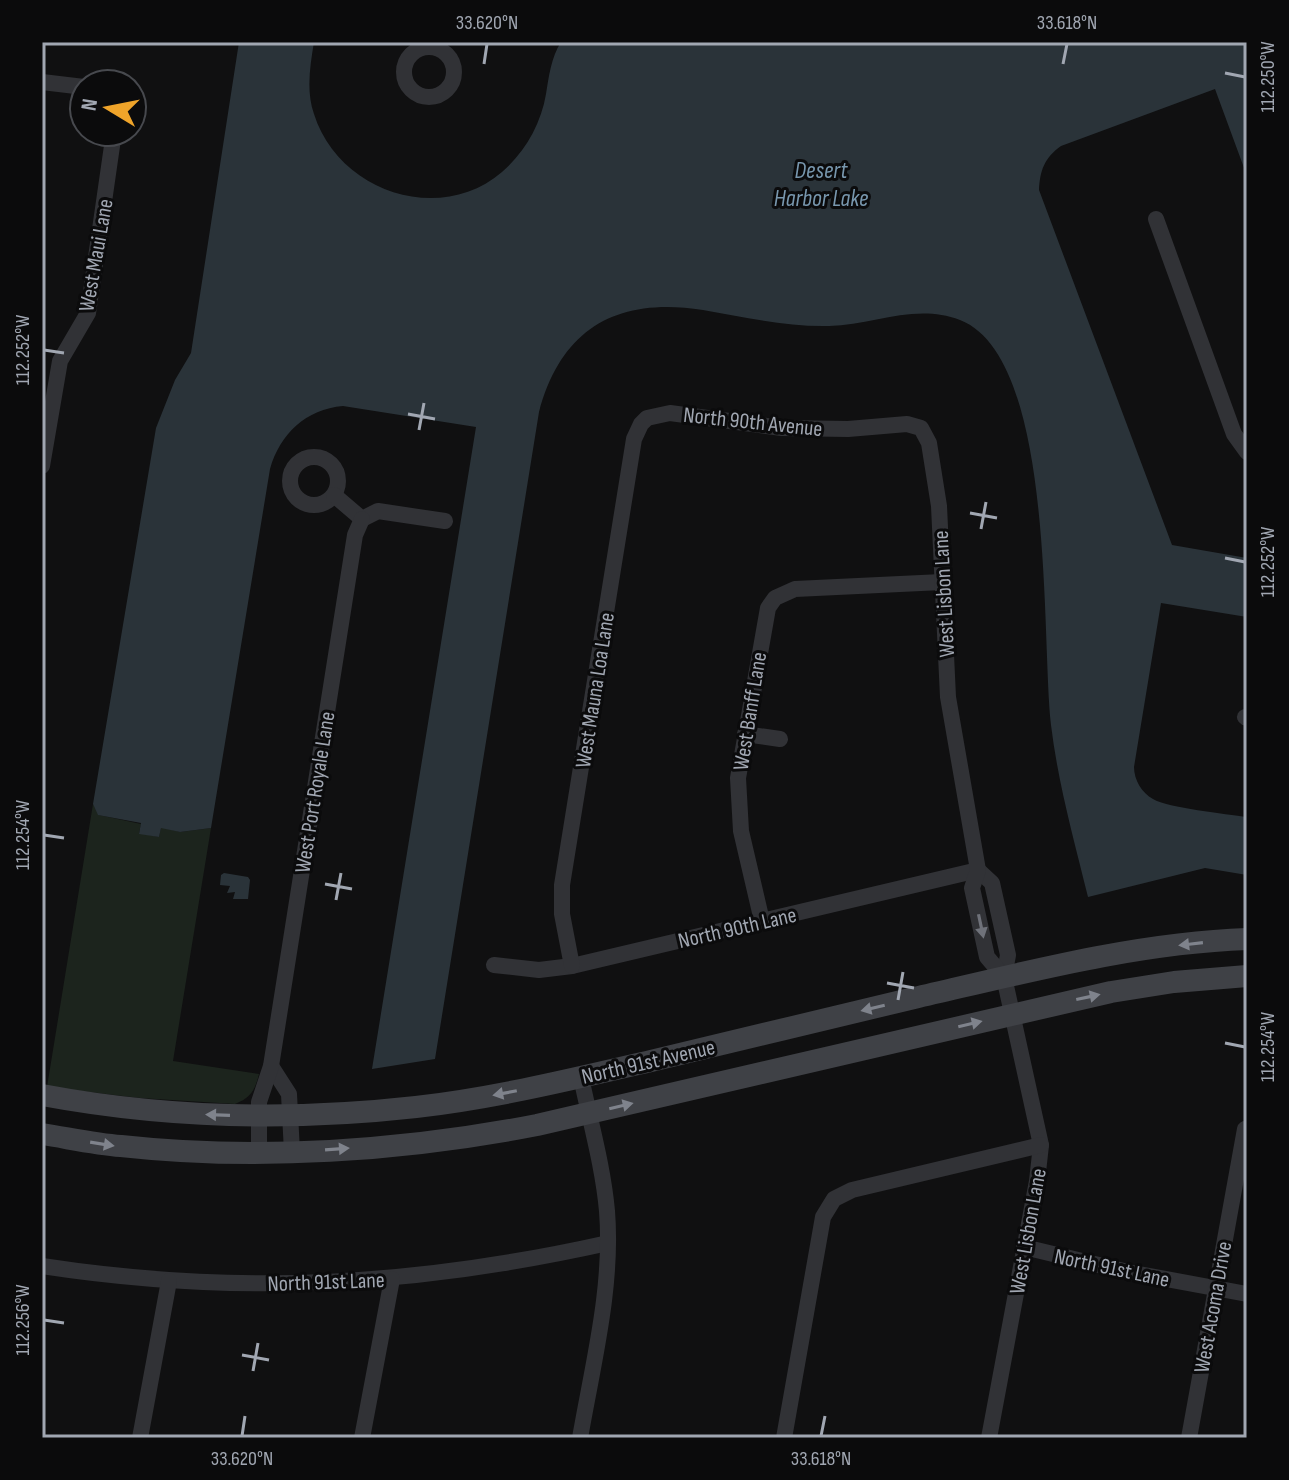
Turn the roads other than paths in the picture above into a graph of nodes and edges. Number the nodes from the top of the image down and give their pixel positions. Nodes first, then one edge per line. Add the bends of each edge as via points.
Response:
1 (42, 82) edge
2 (68, 85) edge
3 (112, 148) edge
4 (1156, 219) dead end
5 (647, 418) joint
6 (907, 424) joint
7 (1247, 452) edge
8 (42, 466) edge
9 (334, 495) dead end
10 (362, 519) junction
11 (445, 521) dead end
12 (942, 582) junction
13 (745, 734) junction
14 (780, 739) dead end
15 (978, 870) junction
16 (762, 921) junction
17 (1247, 939) edge
18 (494, 965) dead end
19 (572, 966) junction
20 (1247, 976) edge
21 (1004, 977) junction
22 (1012, 1014) junction
23 (271, 1066) junction
24 (581, 1077) junction
25 (42, 1095) edge
26 (589, 1113) junction
27 (258, 1115) junction
28 (290, 1115) junction
29 (1245, 1129) dead end
30 (42, 1134) edge
31 (1041, 1145) junction
32 (292, 1152) junction
33 (259, 1154) junction
34 (608, 1243) junction
35 (1024, 1247) junction
36 (42, 1266) edge
37 (392, 1279) junction
38 (169, 1281) junction
39 (1216, 1288) junction
40 (1247, 1294) edge
41 (140, 1438) edge
42 (362, 1438) edge
43 (580, 1438) edge
44 (784, 1438) edge
45 (989, 1438) edge
46 (1189, 1438) edge

1 - 2 street
3 - 8 street, West Maui Lane via 88,313 60,361
4 - 7 street via 1234,434
5 - 6 street, North 90th Avenue via 670,413 782,428
5 - 19 street, West Mauna Loa Lane via 634,439 562,885
6 - 12 street, West Lisbon Lane via 921,428 929,443 939,506
9 - 10 street
10 - 11 street via 386,511
10 - 23 street, West Port Royale Lane via 355,535
12 - 13 street, West Banff Lane via 795,589 775,598 764,619
12 - 15 street, West Lisbon Lane via 948,697
13 - 14 street
13 - 16 street, West Banff Lane via 738,778 741,831
15 - 16 street, North 90th Lane
15 - 21 street, West Lisbon Lane via 972,888 987,957
16 - 19 street, North 90th Lane
17 -> 21 main road, North 91st Avenue via 1136,951
18 - 19 street, North 90th Lane via 539,970
22 -> 20 main road, North 91st Avenue via 1142,986
21 - 22 street, West Lisbon Lane
21 -> 24 main road, North 91st Avenue
26 -> 22 main road, North 91st Avenue
22 - 31 street, West Lisbon Lane
23 - 27 street, West Port Royale Lane
23 - 28 street via 289,1094
24 - 26 street
24 -> 28 main road, North 91st Avenue via 431,1105
27 -> 25 main road, North 91st Avenue via 133,1109
32 -> 26 main road, North 91st Avenue via 445,1141
26 - 34 street
27 - 28 main road, North 91st Avenue
27 - 33 street, West Port Royale Lane
28 - 32 street
29 - 39 street, West Acoma Drive
30 -> 33 main road, North 91st Avenue via 120,1146
31 - 35 street, West Lisbon Lane
31 - 44 street via 852,1190 834,1199 823,1217
32 - 33 main road, North 91st Avenue
34 - 37 street, North 91st Lane via 505,1265
34 - 43 street via 602,1314
35 - 39 street, North 91st Lane
35 - 45 street, West Lisbon Lane
36 - 38 street, North 91st Lane
37 - 38 street, North 91st Lane via 293,1285
37 - 42 street
38 - 41 street
39 - 40 street, North 91st Lane
39 - 46 street, West Acoma Drive

